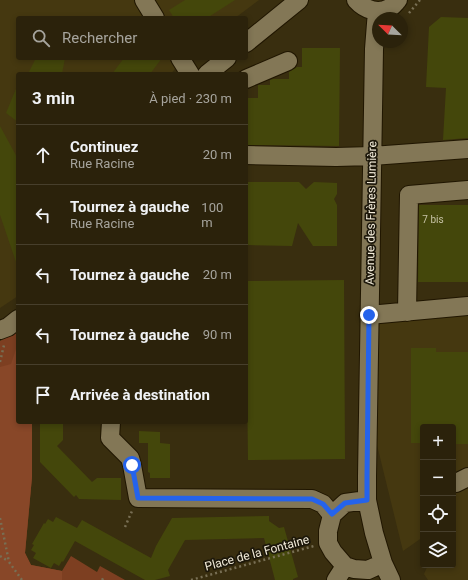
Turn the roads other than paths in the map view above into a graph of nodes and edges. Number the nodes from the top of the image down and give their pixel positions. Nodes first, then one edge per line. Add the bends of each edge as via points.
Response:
1 (144, 0) edge
2 (298, 0) edge
3 (356, 0) edge
4 (398, 0) edge
5 (377, 11) junction
6 (154, 16) edge
7 (248, 41) edge
8 (181, 60) edge
9 (225, 60) edge
10 (288, 61) dead end
11 (189, 72) edge
12 (210, 72) edge
13 (248, 78) edge
14 (468, 149) edge
15 (248, 155) edge
16 (372, 156) junction
17 (468, 190) edge
18 (468, 306) edge
19 (407, 312) junction
20 (369, 315) junction
21 (16, 321) edge
22 (0, 330) edge
23 (111, 424) edge
24 (367, 500) junction
25 (332, 514) junction
26 (383, 564) junction
27 (340, 573) edge
28 (391, 580) edge

1 - 6 street
2 - 7 street
3 - 5 street via 365,8
4 - 5 street via 390,7
5 - 16 street, Avenue des Frères Lumière
8 - 11 street
9 - 12 street
10 - 13 street
14 - 16 street
15 - 16 street
16 - 20 street, Avenue des Frères Lumière
17 - 19 street via 408,195
18 - 19 street
19 - 20 street
20 - 24 street, Avenue des Frères Lumière
21 - 22 street
23 - 25 street via 110,438 130,458 138,498 312,499 323,504
24 - 25 street via 345,503
24 - 26 street, Avenue des Frères Lumière
25 - 27 street via 328,543
26 - 27 street via 368,570 354,569
26 - 28 street, Avenue des Frères Lumière

